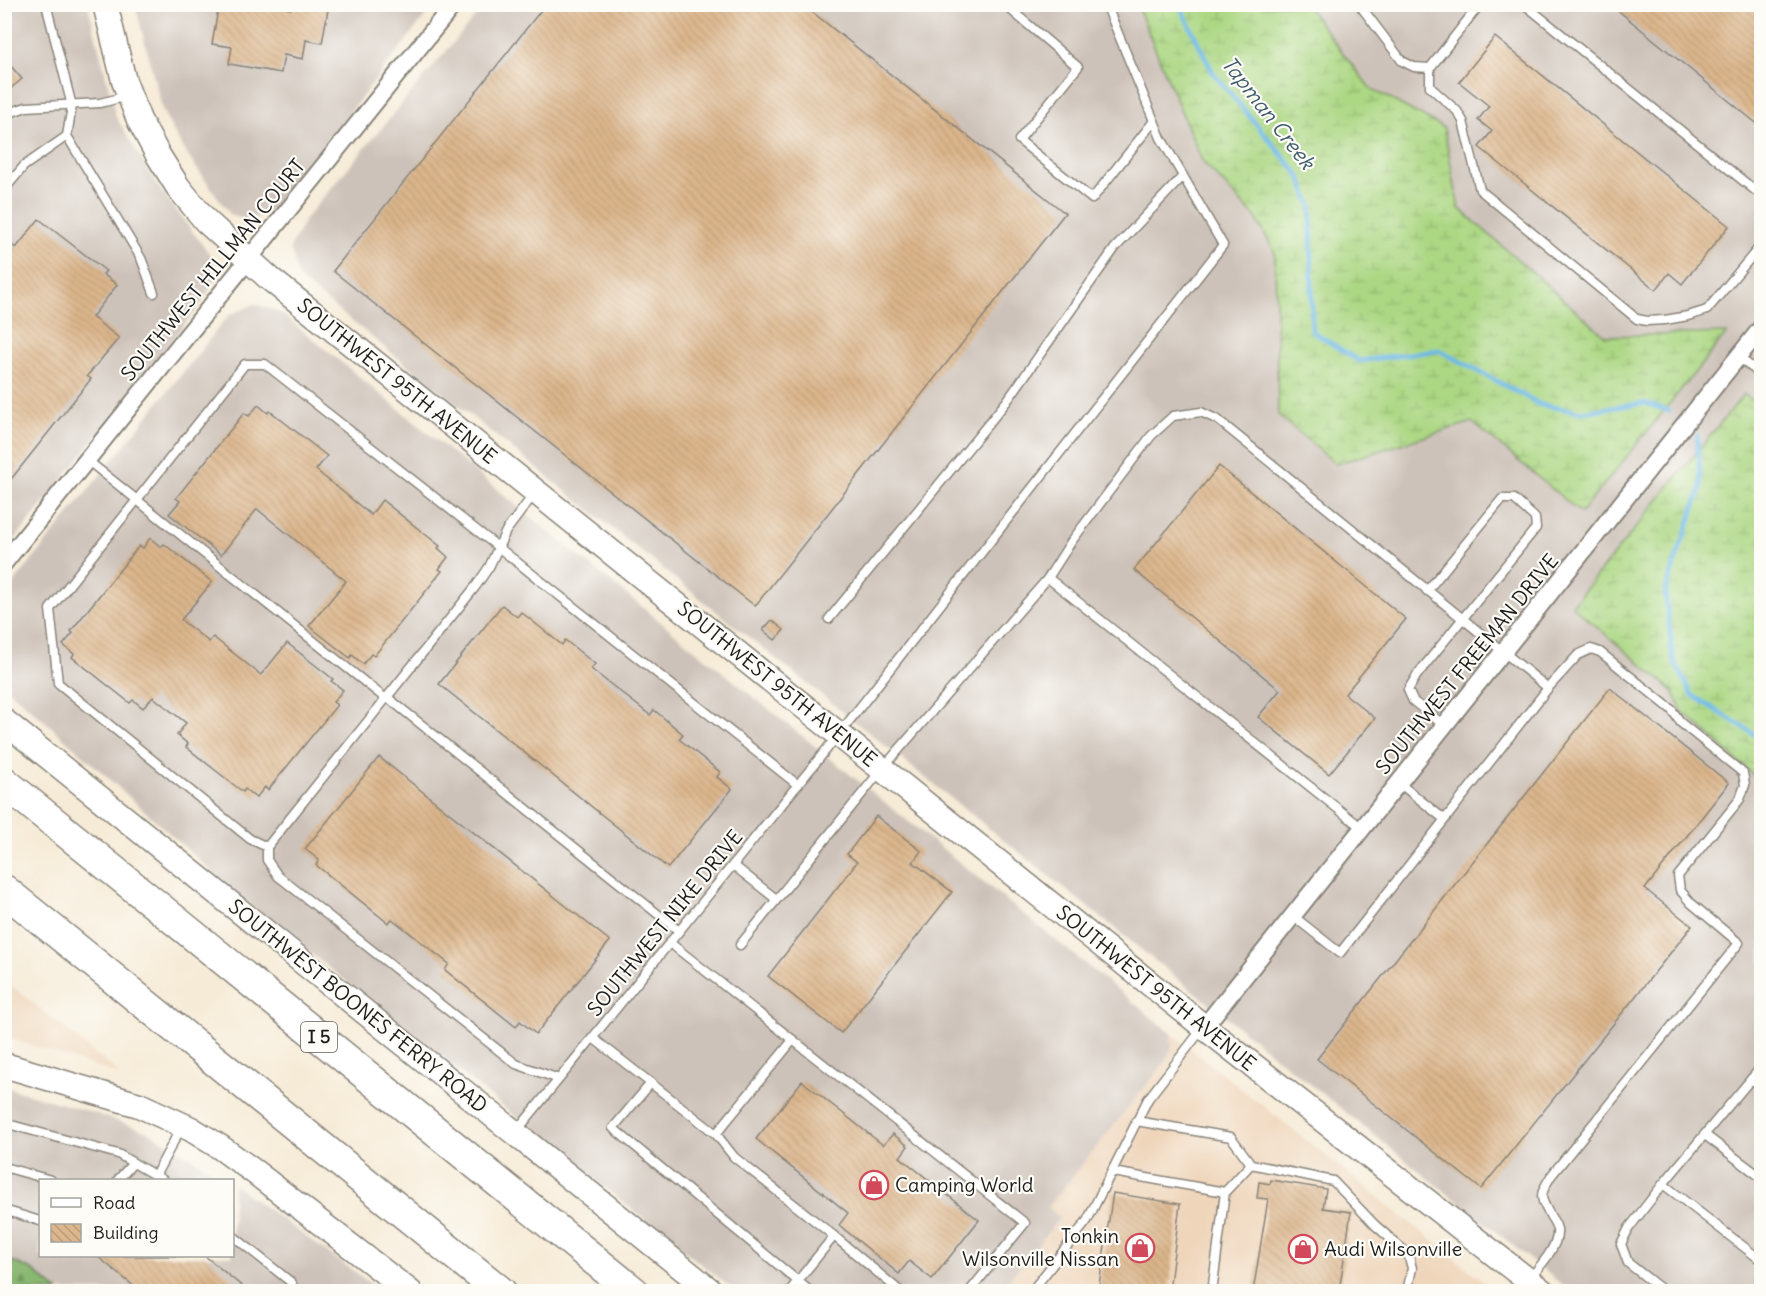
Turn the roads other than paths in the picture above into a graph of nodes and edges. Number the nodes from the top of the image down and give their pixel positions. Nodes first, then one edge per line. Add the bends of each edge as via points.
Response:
1 (46, 4) edge
2 (105, 4) edge
3 (454, 4) edge
4 (1004, 4) edge
5 (1106, 4) edge
6 (1359, 4) edge
7 (1480, 4) edge
8 (1524, 4) edge
9 (1430, 68) junction
10 (129, 96) junction
11 (72, 106) junction
12 (4, 115) edge
13 (1154, 121) junction
14 (67, 136) junction
15 (1183, 176) junction
16 (4, 190) edge
17 (1761, 196) edge
18 (1761, 244) edge
19 (248, 260) junction
20 (154, 293) dead end
21 (1761, 327) edge
22 (1738, 357) junction
23 (1761, 375) edge
24 (87, 460) junction
25 (536, 492) junction
26 (137, 499) junction
27 (498, 547) junction
28 (4, 563) edge
29 (1048, 578) junction
30 (1427, 591) junction
31 (829, 619) dead end
32 (1463, 619) junction
33 (1504, 652) junction
34 (1548, 688) junction
35 (386, 698) junction
36 (4, 722) edge
37 (1444, 726) junction
38 (839, 734) junction
39 (882, 769) junction
40 (1399, 783) junction
41 (798, 785) junction
42 (6, 787) edge
43 (1444, 819) junction
44 (1362, 828) junction
45 (267, 847) junction
46 (733, 865) junction
47 (4, 890) edge
48 (776, 899) junction
49 (1293, 915) junction
50 (679, 931) junction
51 (670, 943) junction
52 (740, 945) dead end
53 (1204, 1027) junction
54 (593, 1038) junction
55 (793, 1040) junction
56 (4, 1065) edge
57 (1761, 1066) edge
58 (1751, 1078) junction
59 (559, 1079) junction
60 (651, 1083) junction
61 (1761, 1087) edge
62 (1136, 1121) junction
63 (4, 1123) edge
64 (183, 1125) junction
65 (516, 1132) junction
66 (716, 1134) junction
67 (1705, 1135) junction
68 (133, 1163) junction
69 (1251, 1164) junction
70 (4, 1167) edge
71 (1113, 1172) junction
72 (155, 1176) junction
73 (1761, 1178) edge
74 (47, 1179) edge
75 (119, 1179) edge
76 (162, 1179) edge
77 (1663, 1184) junction
78 (1225, 1192) junction
79 (4, 1210) edge
80 (39, 1221) edge
81 (834, 1236) junction
82 (234, 1237) edge
83 (1761, 1261) edge
84 (797, 1281) junction
85 (292, 1283) dead end
86 (1530, 1287) edge
87 (410, 1292) edge
88 (501, 1292) edge
89 (634, 1292) edge
90 (712, 1292) edge
91 (789, 1292) edge
92 (811, 1292) edge
93 (901, 1292) edge
94 (969, 1292) edge
95 (1031, 1292) edge
96 (1212, 1292) edge
97 (1407, 1292) edge
98 (1665, 1292) edge

1 - 11 lane
2 - 10 main road, SOUTHWEST 95TH AVENUE
3 - 19 street, SOUTHWEST HILLMAN COURT
4 - 13 lane via 1078,67 1019,140 1092,199
5 - 13 lane
6 - 9 lane via 1402,61
7 - 9 lane
8 - 17 lane
9 - 18 lane via 1430,87 1464,121 1480,190 1637,319 1665,320 1707,310
10 - 11 lane
10 - 19 main road, SOUTHWEST 95TH AVENUE via 148,138 178,187 215,231
11 - 12 lane via 26,107
11 - 14 lane
13 - 15 lane
14 - 16 lane via 24,166
14 - 20 lane via 141,258
15 - 31 lane via 1115,248 1007,401
15 - 38 lane, SOUTHWEST NIKE DRIVE via 1223,245
19 - 24 street, SOUTHWEST HILLMAN COURT
19 - 25 main road, SOUTHWEST 95TH AVENUE
21 - 22 street, SOUTHWEST FREEMAN DRIVE
22 - 23 lane
22 - 33 street, SOUTHWEST FREEMAN DRIVE
24 - 26 lane
24 - 28 street, SOUTHWEST HILLMAN COURT
25 - 27 lane
25 - 38 main road, SOUTHWEST 95TH AVENUE
26 - 27 lane via 245,364 264,364
26 - 35 lane
26 - 45 lane via 50,609 58,683 250,839
27 - 35 lane via 476,586
27 - 41 lane
29 - 30 lane via 1151,436 1173,416 1201,412 1218,420
29 - 39 lane
29 - 44 lane
30 - 32 lane
30 - 32 lane via 1502,499 1514,499 1535,518 1536,528
32 - 33 lane
32 - 37 lane via 1408,690 1413,701
33 - 34 lane
33 - 37 street, SOUTHWEST FREEMAN DRIVE
34 - 43 lane
34 - 86 lane via 1578,655 1591,649 1600,652 1743,772 1745,785 1740,799 1678,876 1680,890 1691,903 1739,943 1551,1176 1541,1193 1542,1202 1557,1230 1554,1245
35 - 45 lane
35 - 50 lane
36 - 65 main road, SOUTHWEST BOONES FERRY ROAD
37 - 40 street, SOUTHWEST FREEMAN DRIVE
38 - 39 main road, SOUTHWEST 95TH AVENUE
38 - 41 lane, SOUTHWEST NIKE DRIVE
39 - 48 lane
39 - 53 main road, SOUTHWEST 95TH AVENUE
40 - 43 lane
40 - 44 street, SOUTHWEST FREEMAN DRIVE
41 - 46 lane, SOUTHWEST NIKE DRIVE
42 - 89 highway, I 5
43 - 49 lane via 1340,953
44 - 49 street, SOUTHWEST FREEMAN DRIVE
45 - 59 lane via 267,860 278,876 516,1064
46 - 48 lane
46 - 50 lane, SOUTHWEST NIKE DRIVE
47 - 88 highway
48 - 52 lane
49 - 53 street, SOUTHWEST FREEMAN DRIVE
50 - 51 lane, SOUTHWEST NIKE DRIVE
51 - 54 lane, SOUTHWEST NIKE DRIVE
51 - 55 lane
53 - 62 lane via 1148,1099
53 - 86 main road, SOUTHWEST 95TH AVENUE
54 - 59 lane, SOUTHWEST NIKE DRIVE
54 - 60 lane
55 - 66 lane
55 - 94 lane via 1025,1223
56 - 64 main road via 139,1105
57 - 58 lane
58 - 61 lane
58 - 67 lane
59 - 65 lane, SOUTHWEST NIKE DRIVE
60 - 66 lane
60 - 84 lane via 613,1128
62 - 69 lane via 1231,1137
62 - 71 lane
63 - 68 lane via 118,1154
64 - 72 lane
64 - 87 main road via 220,1147
65 - 90 main road, SOUTHWEST BOONES FERRY ROAD
66 - 81 lane via 734,1157
67 - 73 lane
67 - 77 lane
68 - 72 lane
68 - 75 lane
69 - 78 lane
69 - 97 lane via 1333,1181 1408,1254 1412,1268
70 - 74 lane
71 - 78 lane
71 - 95 lane via 1087,1221
72 - 76 lane
77 - 83 lane
77 - 98 lane via 1629,1228 1622,1244 1628,1263
78 - 96 lane
79 - 80 lane
81 - 84 lane
81 - 93 lane
82 - 85 lane
84 - 91 lane
84 - 92 lane

